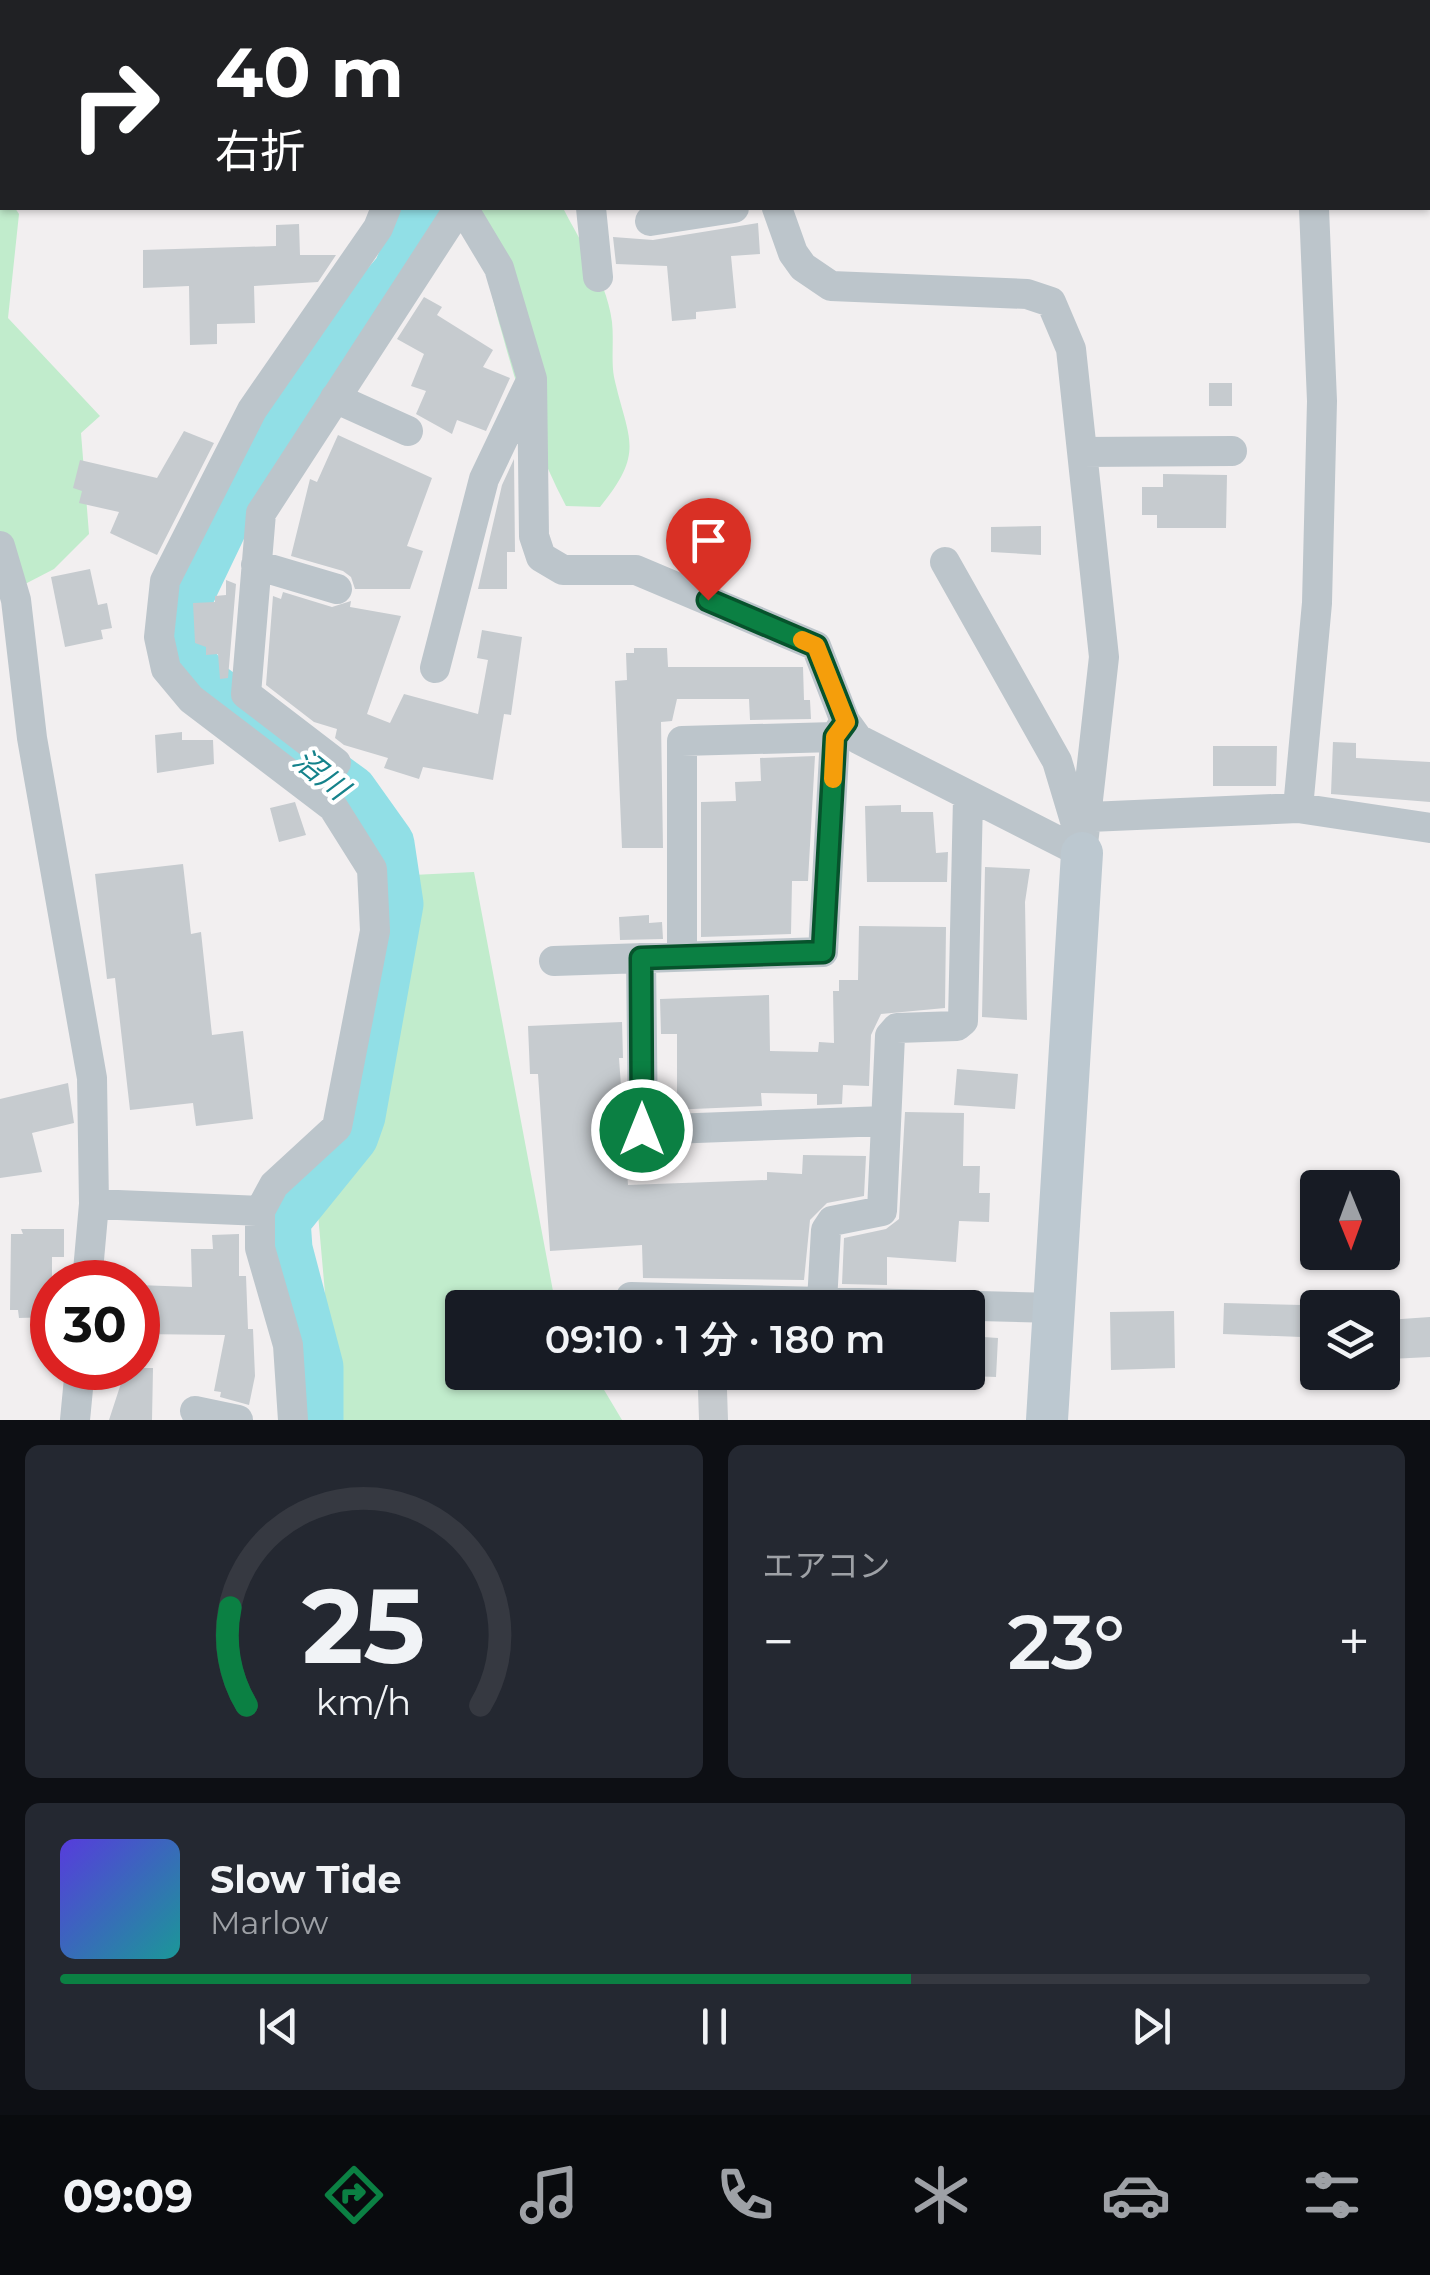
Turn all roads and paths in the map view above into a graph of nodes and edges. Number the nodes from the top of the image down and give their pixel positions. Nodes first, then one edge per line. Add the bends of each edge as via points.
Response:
1 (385, 210) edge
2 (460, 210) edge
3 (462, 210) edge
4 (591, 210) edge
5 (721, 210) edge
6 (778, 210) edge
7 (1314, 210) edge
8 (650, 221) dead end
9 (598, 278) dead end
10 (532, 380) junction
11 (335, 398) junction
12 (408, 432) dead end
13 (1232, 450) dead end
14 (1082, 452) junction
15 (0, 546) edge
16 (945, 562) dead end
17 (256, 565) junction
18 (337, 589) dead end
19 (435, 668) dead end
20 (840, 729) junction
21 (336, 763) dead end
22 (968, 798) junction
23 (1298, 808) junction
24 (1430, 828) edge
25 (1084, 839) junction
26 (682, 956) junction
27 (641, 958) junction
28 (554, 961) dead end
29 (885, 1121) junction
30 (94, 1204) junction
31 (260, 1211) junction
32 (89, 1260) edge
33 (823, 1290) edge
34 (985, 1306) edge
35 (1056, 1308) junction
36 (78, 1390) edge
37 (194, 1411) dead end
38 (75, 1420) edge
39 (238, 1420) edge
40 (293, 1420) edge
41 (1047, 1420) edge

1 - 31 street via 252,410 165,581 158,636 166,670 191,699 333,807 372,869 375,931 337,1127 274,1185
2 - 11 street
3 - 10 street via 499,268
4 - 9 street
5 - 8 street
6 - 14 street via 792,253 831,286 1027,294 1052,302 1071,349
7 - 23 street via 1322,401 1318,566
10 - 19 street via 484,478
10 - 20 street via 534,536 541,557 563,570 636,570 816,646
11 - 12 street
11 - 17 street via 260,513
13 - 14 street
14 - 25 street via 1104,658
15 - 30 street via 16,600 32,738 92,1078
16 - 25 street via 1057,761
17 - 18 street
17 - 21 street via 246,694
20 - 22 street
20 - 26 street via 823,952
20 - 26 street via 682,741
22 - 25 street
22 - 29 street via 962,1021 897,1028 890,1036
23 - 24 street
23 - 25 street
25 - 35 street
26 - 27 street
27 - 28 street
27 - 29 street via 642,1130
29 - 33 street via 882,1211 832,1222
30 - 31 street
30 - 32 street
31 - 40 street via 260,1248 288,1345
34 - 35 street
35 - 41 street
36 - 38 street
37 - 39 street

